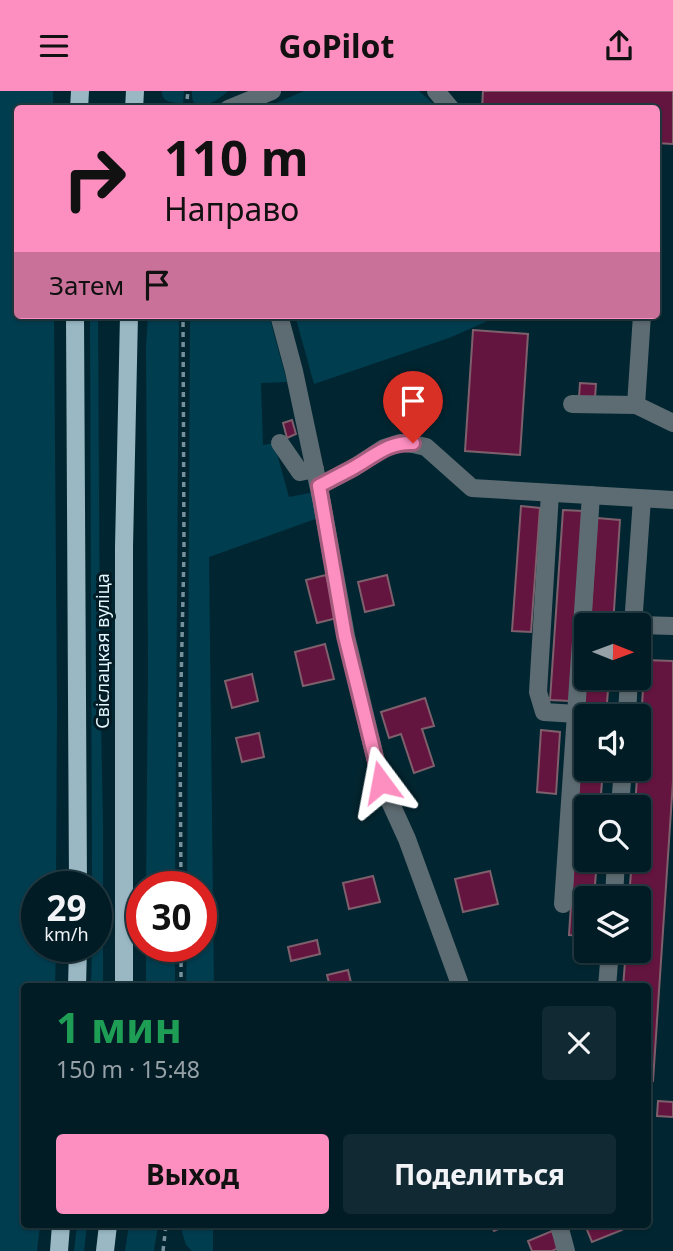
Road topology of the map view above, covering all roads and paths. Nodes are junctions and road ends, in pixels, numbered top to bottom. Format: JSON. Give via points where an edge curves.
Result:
{"nodes":[{"id":1,"x":272,"y":91,"type":"edge"},
{"id":2,"x":436,"y":91,"type":"edge"},
{"id":3,"x":235,"y":105,"type":"edge"},
{"id":4,"x":448,"y":105,"type":"edge"},
{"id":5,"x":75,"y":319,"type":"edge"},
{"id":6,"x":129,"y":319,"type":"edge"},
{"id":7,"x":183,"y":319,"type":"edge"},
{"id":8,"x":280,"y":319,"type":"edge"},
{"id":9,"x":642,"y":319,"type":"edge"},
{"id":10,"x":572,"y":404,"type":"dead end"},
{"id":11,"x":636,"y":405,"type":"junction"},
{"id":12,"x":673,"y":423,"type":"edge"},
{"id":13,"x":280,"y":443,"type":"dead end"},
{"id":14,"x":317,"y":478,"type":"junction"},
{"id":15,"x":550,"y":493,"type":"junction"},
{"id":16,"x":591,"y":495,"type":"junction"},
{"id":17,"x":642,"y":499,"type":"junction"},
{"id":18,"x":673,"y":501,"type":"edge"},
{"id":19,"x":634,"y":613,"type":"edge"},
{"id":20,"x":651,"y":625,"type":"edge"},
{"id":21,"x":673,"y":626,"type":"edge"},
{"id":22,"x":578,"y":704,"type":"edge"},
{"id":23,"x":574,"y":714,"type":"edge"},
{"id":24,"x":574,"y":755,"type":"edge"},
{"id":25,"x":78,"y":871,"type":"edge"},
{"id":26,"x":181,"y":871,"type":"edge"},
{"id":27,"x":563,"y":904,"type":"dead end"},
{"id":28,"x":78,"y":962,"type":"edge"},
{"id":29,"x":181,"y":962,"type":"edge"},
{"id":30,"x":609,"y":963,"type":"edge"},
{"id":31,"x":77,"y":983,"type":"edge"},
{"id":32,"x":124,"y":983,"type":"edge"},
{"id":33,"x":181,"y":983,"type":"edge"},
{"id":34,"x":460,"y":983,"type":"edge"},
{"id":35,"x":607,"y":983,"type":"edge"},
{"id":36,"x":61,"y":1228,"type":"edge"},
{"id":37,"x":108,"y":1228,"type":"edge"},
{"id":38,"x":166,"y":1228,"type":"edge"},
{"id":39,"x":559,"y":1228,"type":"edge"},
{"id":40,"x":59,"y":1251,"type":"edge"},
{"id":41,"x":105,"y":1251,"type":"edge"},
{"id":42,"x":163,"y":1251,"type":"edge"},
{"id":43,"x":566,"y":1251,"type":"edge"}],
"edges":[{"from":1,"to":3,"type":"street"},
{"from":2,"to":4,"type":"street"},
{"from":5,"to":25,"type":"main road","name":"Свіслацкая вуліца"},
{"from":6,"to":32,"type":"main road","name":"Свіслацкая вуліца"},
{"from":7,"to":26,"type":"path"},
{"from":8,"to":14,"type":"street"},
{"from":9,"to":11,"type":"street"},
{"from":10,"to":11,"type":"street"},
{"from":11,"to":12,"type":"street"},
{"from":13,"to":14,"type":"street","via":[[300,472]]},
{"from":14,"to":15,"type":"street","via":[[355,467],[400,443],[413,443],[426,447],[472,488]]},
{"from":14,"to":34,"type":"street","via":[[345,636],[381,782]]},
{"from":15,"to":16,"type":"street"},
{"from":15,"to":23,"type":"street","via":[[538,692],[544,712]]},
{"from":16,"to":17,"type":"street"},
{"from":16,"to":22,"type":"street"},
{"from":17,"to":18,"type":"street"},
{"from":17,"to":19,"type":"street"},
{"from":20,"to":21,"type":"street"},
{"from":24,"to":27,"type":"street"},
{"from":28,"to":31,"type":"main road"},
{"from":29,"to":33,"type":"path"},
{"from":30,"to":35,"type":"street"},
{"from":36,"to":40,"type":"main road"},
{"from":37,"to":41,"type":"main road"},
{"from":38,"to":42,"type":"path"},
{"from":39,"to":43,"type":"street"}]}
